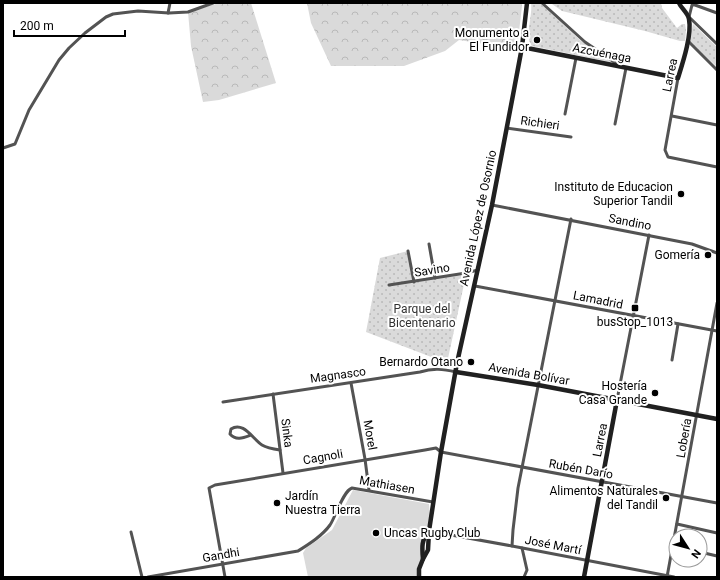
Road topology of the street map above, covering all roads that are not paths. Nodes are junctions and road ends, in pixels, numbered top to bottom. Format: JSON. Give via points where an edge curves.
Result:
{"nodes":[{"id":1,"x":170,"y":3,"type":"edge"},
{"id":2,"x":212,"y":3,"type":"edge"},
{"id":3,"x":527,"y":3,"type":"edge"},
{"id":4,"x":542,"y":3,"type":"edge"},
{"id":5,"x":679,"y":3,"type":"edge"},
{"id":6,"x":168,"y":13,"type":"junction"},
{"id":7,"x":717,"y":13,"type":"edge"},
{"id":8,"x":689,"y":17,"type":"junction"},
{"id":9,"x":688,"y":41,"type":"junction"},
{"id":10,"x":717,"y":44,"type":"edge"},
{"id":11,"x":522,"y":47,"type":"junction"},
{"id":12,"x":576,"y":58,"type":"junction"},
{"id":13,"x":623,"y":67,"type":"junction"},
{"id":14,"x":717,"y":70,"type":"edge"},
{"id":15,"x":678,"y":78,"type":"junction"},
{"id":16,"x":565,"y":114,"type":"dead end"},
{"id":17,"x":672,"y":116,"type":"junction"},
{"id":18,"x":615,"y":124,"type":"dead end"},
{"id":19,"x":717,"y":125,"type":"edge"},
{"id":20,"x":507,"y":128,"type":"junction"},
{"id":21,"x":571,"y":137,"type":"dead end"},
{"id":22,"x":3,"y":148,"type":"edge"},
{"id":23,"x":717,"y":167,"type":"edge"},
{"id":24,"x":492,"y":205,"type":"junction"},
{"id":25,"x":571,"y":220,"type":"junction"},
{"id":26,"x":649,"y":235,"type":"junction"},
{"id":27,"x":429,"y":244,"type":"dead end"},
{"id":28,"x":408,"y":251,"type":"dead end"},
{"id":29,"x":717,"y":253,"type":"edge"},
{"id":30,"x":478,"y":270,"type":"junction"},
{"id":31,"x":435,"y":278,"type":"junction"},
{"id":32,"x":414,"y":282,"type":"junction"},
{"id":33,"x":389,"y":285,"type":"dead end"},
{"id":34,"x":475,"y":286,"type":"junction"},
{"id":35,"x":554,"y":301,"type":"junction"},
{"id":36,"x":717,"y":303,"type":"edge"},
{"id":37,"x":633,"y":316,"type":"junction"},
{"id":38,"x":678,"y":324,"type":"junction"},
{"id":39,"x":712,"y":330,"type":"junction"},
{"id":40,"x":717,"y":332,"type":"edge"},
{"id":41,"x":672,"y":360,"type":"dead end"},
{"id":42,"x":456,"y":372,"type":"junction"},
{"id":43,"x":351,"y":383,"type":"junction"},
{"id":44,"x":538,"y":385,"type":"junction"},
{"id":45,"x":273,"y":394,"type":"junction"},
{"id":46,"x":618,"y":400,"type":"junction"},
{"id":47,"x":223,"y":402,"type":"dead end"},
{"id":48,"x":697,"y":415,"type":"junction"},
{"id":49,"x":717,"y":419,"type":"edge"},
{"id":50,"x":251,"y":435,"type":"junction"},
{"id":51,"x":280,"y":450,"type":"junction"},
{"id":52,"x":441,"y":452,"type":"junction"},
{"id":53,"x":365,"y":459,"type":"junction"},
{"id":54,"x":522,"y":467,"type":"junction"},
{"id":55,"x":283,"y":473,"type":"junction"},
{"id":56,"x":602,"y":482,"type":"junction"},
{"id":57,"x":369,"y":490,"type":"junction"},
{"id":58,"x":682,"y":496,"type":"junction"},
{"id":59,"x":433,"y":502,"type":"junction"},
{"id":60,"x":717,"y":503,"type":"edge"},
{"id":61,"x":677,"y":524,"type":"junction"},
{"id":62,"x":676,"y":528,"type":"edge"},
{"id":63,"x":429,"y":531,"type":"junction"},
{"id":64,"x":132,"y":532,"type":"dead end"},
{"id":65,"x":717,"y":533,"type":"edge"},
{"id":66,"x":512,"y":546,"type":"junction"},
{"id":67,"x":522,"y":548,"type":"junction"},
{"id":68,"x":298,"y":551,"type":"joint"},
{"id":69,"x":587,"y":560,"type":"junction"},
{"id":70,"x":223,"y":563,"type":"junction"},
{"id":71,"x":667,"y":576,"type":"edge"},
{"id":72,"x":142,"y":577,"type":"edge"},
{"id":73,"x":148,"y":577,"type":"edge"},
{"id":74,"x":225,"y":577,"type":"edge"},
{"id":75,"x":419,"y":577,"type":"edge"},
{"id":76,"x":524,"y":577,"type":"edge"},
{"id":77,"x":584,"y":577,"type":"edge"},
{"id":78,"x":674,"y":577,"type":"edge"}],
"edges":[{"from":1,"to":6,"type":"street"},
{"from":2,"to":6,"type":"street","via":[[188,12]]},
{"from":3,"to":11,"type":"main road","name":"Avenida López de Osornio"},
{"from":4,"to":13,"type":"street","via":[[585,42]]},
{"from":5,"to":8,"type":"main road"},
{"from":6,"to":22,"type":"street","via":[[138,11],[113,14],[85,32],[59,60],[29,110],[15,144]]},
{"from":7,"to":8,"type":"street","via":[[692,5]]},
{"from":8,"to":9,"type":"main road","name":"Larrea"},
{"from":8,"to":10,"type":"street"},
{"from":9,"to":14,"type":"street"},
{"from":9,"to":15,"type":"main road","name":"Larrea"},
{"from":11,"to":12,"type":"main road","name":"Azcuénaga"},
{"from":11,"to":20,"type":"main road","name":"Avenida López de Osornio"},
{"from":12,"to":13,"type":"main road","name":"Azcuénaga"},
{"from":12,"to":16,"type":"street"},
{"from":13,"to":15,"type":"main road","name":"Azcuénaga"},
{"from":13,"to":18,"type":"street"},
{"from":15,"to":17,"type":"street","name":"Larrea"},
{"from":17,"to":19,"type":"street"},
{"from":17,"to":23,"type":"street","name":"Larrea","via":[[666,155]]},
{"from":20,"to":21,"type":"street","name":"Richieri"},
{"from":20,"to":24,"type":"main road","name":"Avenida López de Osornio"},
{"from":24,"to":25,"type":"street","name":"Sandino"},
{"from":24,"to":30,"type":"main road","name":"Avenida López de Osornio"},
{"from":25,"to":26,"type":"street","name":"Sandino"},
{"from":25,"to":35,"type":"street"},
{"from":26,"to":29,"type":"street","name":"Sandino","via":[[692,244]]},
{"from":26,"to":37,"type":"street","name":"Larrea"},
{"from":27,"to":31,"type":"street"},
{"from":28,"to":32,"type":"street"},
{"from":30,"to":31,"type":"street","name":"Savino"},
{"from":30,"to":34,"type":"main road","name":"Avenida López de Osornio"},
{"from":31,"to":32,"type":"street","name":"Savino"},
{"from":32,"to":33,"type":"street","name":"Savino"},
{"from":34,"to":35,"type":"street","name":"Lamadrid"},
{"from":34,"to":42,"type":"main road","name":"Avenida López de Osornio"},
{"from":35,"to":37,"type":"street","name":"Lamadrid"},
{"from":35,"to":44,"type":"street"},
{"from":36,"to":39,"type":"street","name":"Lobería"},
{"from":37,"to":38,"type":"street","name":"Lamadrid"},
{"from":37,"to":46,"type":"street","name":"Larrea"},
{"from":38,"to":39,"type":"street","name":"Lamadrid"},
{"from":38,"to":41,"type":"street"},
{"from":39,"to":40,"type":"street","name":"Lamadrid"},
{"from":39,"to":48,"type":"street","name":"Lobería"},
{"from":42,"to":43,"type":"street","name":"Magnasco","via":[[435,369]]},
{"from":42,"to":44,"type":"main road","name":"Avenida Bolívar"},
{"from":42,"to":52,"type":"main road","name":"Avenida López de Osornio"},
{"from":43,"to":45,"type":"street","name":"Magnasco"},
{"from":43,"to":53,"type":"street","name":"Morel"},
{"from":44,"to":46,"type":"main road","name":"Avenida Bolívar"},
{"from":44,"to":54,"type":"street"},
{"from":45,"to":47,"type":"street","name":"Magnasco"},
{"from":45,"to":51,"type":"street","name":"Sinka"},
{"from":46,"to":48,"type":"main road","name":"Avenida Bolívar"},
{"from":46,"to":56,"type":"main road","name":"Larrea"},
{"from":48,"to":49,"type":"main road","name":"Avenida Bolívar"},
{"from":48,"to":58,"type":"street","name":"Lobería"},
{"from":50,"to":50,"type":"street","via":[[240,426],[234,426],[230,434],[237,439]]},
{"from":50,"to":51,"type":"street","via":[[266,447]]},
{"from":51,"to":55,"type":"street","name":"Sinka"},
{"from":52,"to":53,"type":"street","name":"Cagnoli","via":[[436,448]]},
{"from":52,"to":54,"type":"street","name":"Rubén Darío"},
{"from":52,"to":59,"type":"main road","name":"Avenida López de Osornio"},
{"from":53,"to":55,"type":"street","name":"Cagnoli"},
{"from":53,"to":57,"type":"street","name":"Morel"},
{"from":54,"to":56,"type":"street","name":"Rubén Darío"},
{"from":54,"to":66,"type":"street"},
{"from":55,"to":70,"type":"street","name":"Cagnoli","via":[[209,488]]},
{"from":56,"to":58,"type":"street","name":"Rubén Darío"},
{"from":56,"to":69,"type":"main road","name":"Larrea"},
{"from":57,"to":59,"type":"street","name":"Mathiasen"},
{"from":57,"to":68,"type":"street","name":"Mathiasen","via":[[349,489],[330,525]]},
{"from":58,"to":60,"type":"street","name":"Rubén Darío"},
{"from":58,"to":61,"type":"street","name":"Lobería"},
{"from":59,"to":63,"type":"main road","name":"Avenida López de Osornio"},
{"from":61,"to":62,"type":"street","name":"Lobería"},
{"from":61,"to":65,"type":"street"},
{"from":63,"to":66,"type":"street","name":"José Martí"},
{"from":63,"to":75,"type":"main road","name":"Avenida López de Osornio","via":[[422,544],[423,559]]},
{"from":64,"to":72,"type":"street"},
{"from":66,"to":67,"type":"street","name":"José Martí"},
{"from":67,"to":69,"type":"street","name":"José Martí"},
{"from":67,"to":76,"type":"street","via":[[527,570]]},
{"from":68,"to":70,"type":"street","name":"Gandhi"},
{"from":69,"to":71,"type":"street","name":"José Martí"},
{"from":69,"to":77,"type":"main road","name":"Larrea"},
{"from":70,"to":73,"type":"street","name":"Gandhi"},
{"from":70,"to":74,"type":"street"},
{"from":71,"to":78,"type":"street","name":"José Martí"}]}
